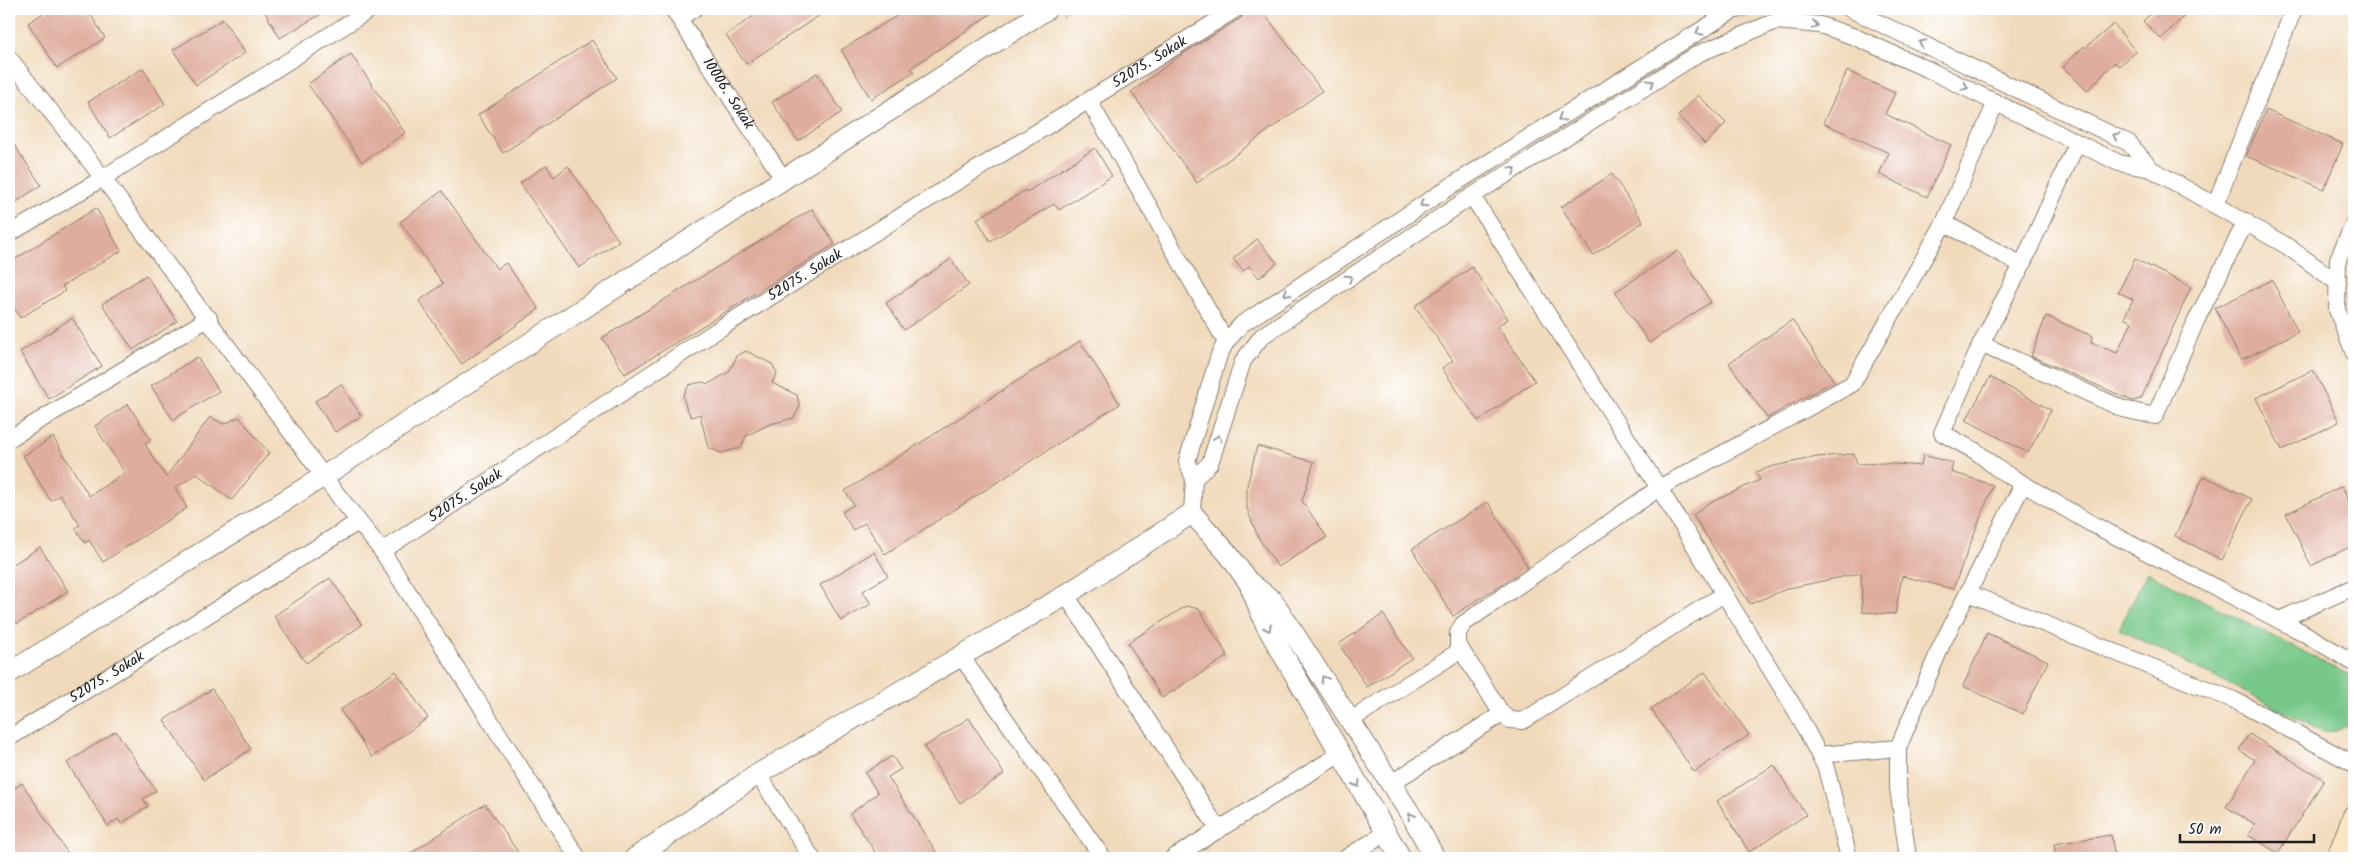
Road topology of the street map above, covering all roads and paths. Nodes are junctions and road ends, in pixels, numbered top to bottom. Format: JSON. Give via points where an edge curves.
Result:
{"nodes":[{"id":1,"x":371,"y":9,"type":"edge"},
{"id":2,"x":694,"y":9,"type":"edge"},
{"id":3,"x":1047,"y":9,"type":"edge"},
{"id":4,"x":1236,"y":9,"type":"edge"},
{"id":5,"x":1741,"y":9,"type":"edge"},
{"id":6,"x":1850,"y":9,"type":"edge"},
{"id":7,"x":2294,"y":9,"type":"edge"},
{"id":8,"x":676,"y":14,"type":"edge"},
{"id":9,"x":9,"y":58,"type":"edge"},
{"id":10,"x":1089,"y":101,"type":"junction"},
{"id":11,"x":1996,"y":102,"type":"junction"},
{"id":12,"x":2077,"y":144,"type":"junction"},
{"id":13,"x":2151,"y":169,"type":"junction"},
{"id":14,"x":103,"y":178,"type":"junction"},
{"id":15,"x":784,"y":180,"type":"junction"},
{"id":16,"x":1472,"y":196,"type":"junction"},
{"id":17,"x":2216,"y":205,"type":"junction"},
{"id":18,"x":2246,"y":221,"type":"junction"},
{"id":19,"x":1944,"y":223,"type":"junction"},
{"id":20,"x":2354,"y":223,"type":"edge"},
{"id":21,"x":9,"y":234,"type":"edge"},
{"id":22,"x":2022,"y":265,"type":"junction"},
{"id":23,"x":2338,"y":283,"type":"junction"},
{"id":24,"x":209,"y":318,"type":"junction"},
{"id":25,"x":1226,"y":342,"type":"junction"},
{"id":26,"x":1981,"y":344,"type":"junction"},
{"id":27,"x":2354,"y":353,"type":"edge"},
{"id":28,"x":9,"y":439,"type":"edge"},
{"id":29,"x":324,"y":476,"type":"junction"},
{"id":30,"x":1194,"y":479,"type":"junction"},
{"id":31,"x":2023,"y":484,"type":"junction"},
{"id":32,"x":1659,"y":488,"type":"junction"},
{"id":33,"x":1192,"y":513,"type":"junction"},
{"id":34,"x":358,"y":522,"type":"junction"},
{"id":35,"x":382,"y":551,"type":"junction"},
{"id":36,"x":1249,"y":583,"type":"junction"},
{"id":37,"x":2354,"y":588,"type":"edge"},
{"id":38,"x":1968,"y":593,"type":"junction"},
{"id":39,"x":1724,"y":594,"type":"junction"},
{"id":40,"x":1066,"y":595,"type":"junction"},
{"id":41,"x":2279,"y":620,"type":"junction"},
{"id":42,"x":1461,"y":650,"type":"junction"},
{"id":43,"x":961,"y":656,"type":"junction"},
{"id":44,"x":2354,"y":663,"type":"edge"},
{"id":45,"x":9,"y":671,"type":"edge"},
{"id":46,"x":1502,"y":714,"type":"junction"},
{"id":47,"x":1351,"y":720,"type":"junction"},
{"id":48,"x":9,"y":738,"type":"edge"},
{"id":49,"x":1898,"y":748,"type":"junction"},
{"id":50,"x":1340,"y":754,"type":"junction"},
{"id":51,"x":1819,"y":755,"type":"junction"},
{"id":52,"x":2354,"y":764,"type":"edge"},
{"id":53,"x":758,"y":774,"type":"junction"},
{"id":54,"x":1391,"y":783,"type":"junction"},
{"id":55,"x":2354,"y":816,"type":"edge"},
{"id":56,"x":1219,"y":830,"type":"junction"},
{"id":57,"x":1386,"y":833,"type":"junction"},
{"id":58,"x":578,"y":858,"type":"edge"},
{"id":59,"x":635,"y":858,"type":"edge"},
{"id":60,"x":812,"y":858,"type":"edge"},
{"id":61,"x":1103,"y":858,"type":"edge"},
{"id":62,"x":1173,"y":858,"type":"edge"},
{"id":63,"x":1346,"y":858,"type":"edge"},
{"id":64,"x":1401,"y":858,"type":"edge"},
{"id":65,"x":1435,"y":858,"type":"edge"},
{"id":66,"x":1849,"y":858,"type":"edge"},
{"id":67,"x":1908,"y":858,"type":"edge"},
{"id":68,"x":2338,"y":858,"type":"edge"}],
"edges":[{"from":1,"to":14,"type":"street"},
{"from":2,"to":8,"type":"street"},
{"from":3,"to":15,"type":"street"},
{"from":4,"to":10,"type":"street","name":"52075. Sokak"},
{"from":5,"to":25,"type":"street","one_way":true,"via":[[1732,11],[1454,184],[1252,316]]},
{"from":13,"to":6,"type":"street","one_way":true,"via":[[2130,143]]},
{"from":7,"to":17,"type":"street"},
{"from":8,"to":15,"type":"street","name":"10006. Sokak"},
{"from":9,"to":14,"type":"street"},
{"from":10,"to":25,"type":"street"},
{"from":10,"to":35,"type":"street","name":"52075. Sokak","via":[[722,327]]},
{"from":11,"to":12,"type":"street"},
{"from":16,"to":11,"type":"street","one_way":true,"via":[[1698,54],[1776,21],[1820,25],[1855,37]]},
{"from":11,"to":19,"type":"street"},
{"from":12,"to":13,"type":"street","via":[[2119,163]]},
{"from":12,"to":22,"type":"street"},
{"from":13,"to":17,"type":"street"},
{"from":14,"to":21,"type":"street"},
{"from":14,"to":24,"type":"street"},
{"from":15,"to":29,"type":"street"},
{"from":30,"to":16,"type":"street","one_way":true,"via":[[1210,463],[1243,361],[1262,336]]},
{"from":16,"to":32,"type":"street"},
{"from":17,"to":18,"type":"street"},
{"from":18,"to":23,"type":"street"},
{"from":18,"to":26,"type":"street","via":[[2196,321],[2155,416],[2123,408]]},
{"from":19,"to":22,"type":"street"},
{"from":19,"to":32,"type":"street","via":[[1852,384]]},
{"from":20,"to":23,"type":"street","via":[[2338,259]]},
{"from":22,"to":26,"type":"street"},
{"from":23,"to":27,"type":"street","via":[[2337,310]]},
{"from":24,"to":28,"type":"street"},
{"from":24,"to":29,"type":"street"},
{"from":25,"to":30,"type":"street","via":[[1213,368],[1187,461]]},
{"from":26,"to":31,"type":"street","via":[[1942,433],[1977,452],[1998,470]]},
{"from":29,"to":34,"type":"street"},
{"from":29,"to":45,"type":"street"},
{"from":30,"to":33,"type":"street"},
{"from":31,"to":38,"type":"street"},
{"from":31,"to":41,"type":"street","via":[[2090,523]]},
{"from":32,"to":39,"type":"street"},
{"from":32,"to":42,"type":"street","via":[[1463,624],[1458,639]]},
{"from":33,"to":36,"type":"street"},
{"from":33,"to":40,"type":"street"},
{"from":34,"to":35,"type":"street"},
{"from":34,"to":48,"type":"street","name":"52075. Sokak"},
{"from":35,"to":58,"type":"street"},
{"from":47,"to":36,"type":"street","one_way":true,"via":[[1273,601]]},
{"from":36,"to":50,"type":"street","one_way":true,"via":[[1266,625]]},
{"from":37,"to":41,"type":"street"},
{"from":38,"to":49,"type":"street","via":[[1942,644]]},
{"from":38,"to":52,"type":"street","via":[[2234,700]]},
{"from":39,"to":46,"type":"street","via":[[1528,719],[1516,721]]},
{"from":39,"to":51,"type":"street"},
{"from":40,"to":43,"type":"street"},
{"from":40,"to":56,"type":"street"},
{"from":41,"to":44,"type":"street"},
{"from":42,"to":46,"type":"street"},
{"from":42,"to":47,"type":"street"},
{"from":43,"to":53,"type":"street"},
{"from":43,"to":61,"type":"street"},
{"from":46,"to":54,"type":"street"},
{"from":47,"to":54,"type":"street"},
{"from":49,"to":51,"type":"street"},
{"from":49,"to":67,"type":"street","via":[[1898,788]]},
{"from":50,"to":56,"type":"street"},
{"from":50,"to":57,"type":"street","one_way":true},
{"from":51,"to":66,"type":"street","via":[[1826,768]]},
{"from":53,"to":59,"type":"street"},
{"from":53,"to":60,"type":"street"},
{"from":65,"to":54,"type":"street","one_way":true},
{"from":55,"to":68,"type":"main road"},
{"from":56,"to":62,"type":"street"},
{"from":57,"to":63,"type":"street"},
{"from":57,"to":64,"type":"street"}]}
